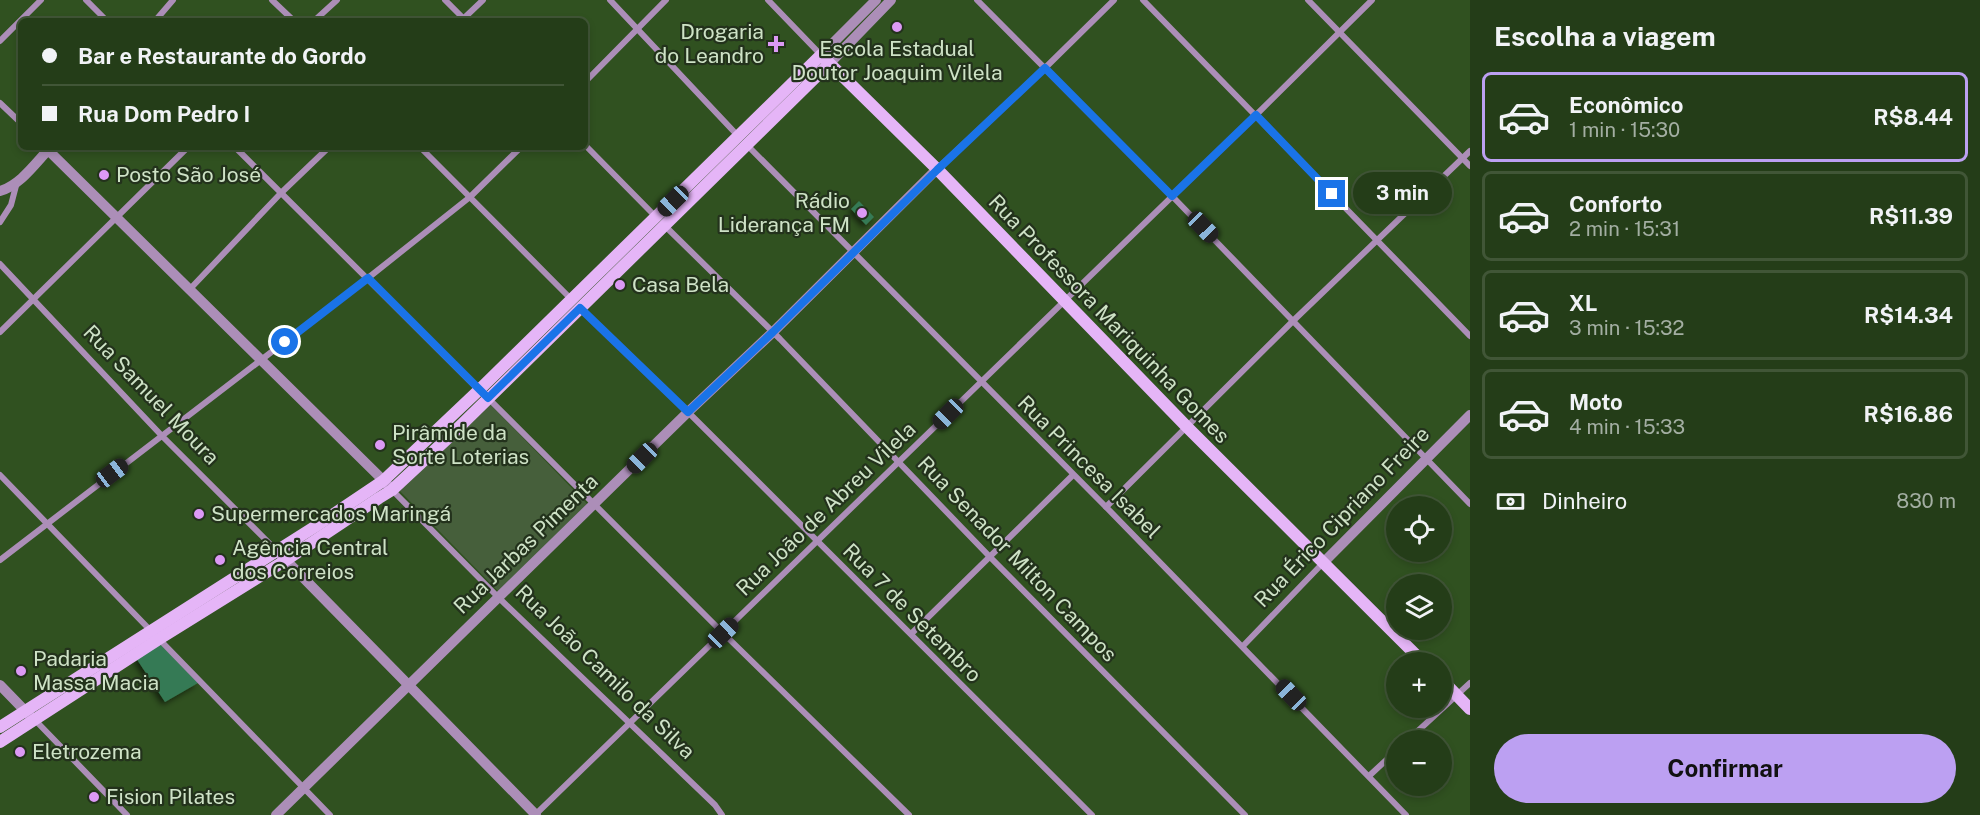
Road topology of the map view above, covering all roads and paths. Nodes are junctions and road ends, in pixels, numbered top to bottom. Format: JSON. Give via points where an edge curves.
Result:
{"nodes":[{"id":1,"x":41,"y":0,"type":"edge"},
{"id":2,"x":86,"y":0,"type":"edge"},
{"id":3,"x":173,"y":0,"type":"edge"},
{"id":4,"x":272,"y":0,"type":"edge"},
{"id":5,"x":337,"y":0,"type":"edge"},
{"id":6,"x":445,"y":0,"type":"edge"},
{"id":7,"x":483,"y":0,"type":"edge"},
{"id":8,"x":609,"y":0,"type":"edge"},
{"id":9,"x":666,"y":0,"type":"edge"},
{"id":10,"x":768,"y":0,"type":"edge"},
{"id":11,"x":876,"y":0,"type":"edge"},
{"id":12,"x":891,"y":0,"type":"edge"},
{"id":13,"x":976,"y":0,"type":"edge"},
{"id":14,"x":1114,"y":0,"type":"edge"},
{"id":15,"x":1143,"y":0,"type":"edge"},
{"id":16,"x":1308,"y":0,"type":"edge"},
{"id":17,"x":1372,"y":0,"type":"edge"},
{"id":18,"x":23,"y":18,"type":"edge"},
{"id":19,"x":104,"y":18,"type":"edge"},
{"id":20,"x":158,"y":18,"type":"edge"},
{"id":21,"x":291,"y":18,"type":"edge"},
{"id":22,"x":317,"y":18,"type":"edge"},
{"id":23,"x":461,"y":18,"type":"edge"},
{"id":24,"x":465,"y":18,"type":"edge"},
{"id":25,"x":18,"y":23,"type":"edge"},
{"id":26,"x":638,"y":29,"type":"junction"},
{"id":27,"x":1340,"y":32,"type":"junction"},
{"id":28,"x":0,"y":41,"type":"edge"},
{"id":29,"x":825,"y":59,"type":"junction"},
{"id":30,"x":1045,"y":68,"type":"junction"},
{"id":31,"x":588,"y":79,"type":"edge"},
{"id":32,"x":0,"y":103,"type":"edge"},
{"id":33,"x":1256,"y":115,"type":"junction"},
{"id":34,"x":18,"y":120,"type":"edge"},
{"id":35,"x":742,"y":141,"type":"junction"},
{"id":36,"x":588,"y":148,"type":"edge"},
{"id":37,"x":46,"y":150,"type":"edge"},
{"id":38,"x":50,"y":150,"type":"edge"},
{"id":39,"x":185,"y":150,"type":"edge"},
{"id":40,"x":238,"y":150,"type":"edge"},
{"id":41,"x":326,"y":150,"type":"edge"},
{"id":42,"x":423,"y":150,"type":"edge"},
{"id":43,"x":518,"y":150,"type":"edge"},
{"id":44,"x":1470,"y":151,"type":"edge"},
{"id":45,"x":1463,"y":158,"type":"junction"},
{"id":46,"x":1470,"y":166,"type":"edge"},
{"id":47,"x":937,"y":170,"type":"junction"},
{"id":48,"x":8,"y":187,"type":"edge"},
{"id":49,"x":281,"y":193,"type":"junction"},
{"id":50,"x":1172,"y":196,"type":"junction"},
{"id":51,"x":470,"y":197,"type":"junction"},
{"id":52,"x":117,"y":217,"type":"junction"},
{"id":53,"x":660,"y":221,"type":"junction"},
{"id":54,"x":0,"y":222,"type":"edge"},
{"id":55,"x":1378,"y":241,"type":"junction"},
{"id":56,"x":854,"y":253,"type":"junction"},
{"id":57,"x":0,"y":264,"type":"edge"},
{"id":58,"x":368,"y":278,"type":"junction"},
{"id":59,"x":190,"y":289,"type":"junction"},
{"id":60,"x":33,"y":300,"type":"junction"},
{"id":61,"x":1064,"y":301,"type":"junction"},
{"id":62,"x":576,"y":304,"type":"junction"},
{"id":63,"x":1294,"y":320,"type":"junction"},
{"id":64,"x":0,"y":332,"type":"edge"},
{"id":65,"x":773,"y":332,"type":"junction"},
{"id":66,"x":1470,"y":336,"type":"edge"},
{"id":67,"x":261,"y":360,"type":"junction"},
{"id":68,"x":980,"y":381,"type":"junction"},
{"id":69,"x":484,"y":394,"type":"junction"},
{"id":70,"x":688,"y":412,"type":"junction"},
{"id":71,"x":1470,"y":415,"type":"edge"},
{"id":72,"x":1187,"y":427,"type":"junction"},
{"id":73,"x":162,"y":436,"type":"junction"},
{"id":74,"x":1426,"y":458,"type":"junction"},
{"id":75,"x":899,"y":462,"type":"junction"},
{"id":76,"x":0,"y":475,"type":"edge"},
{"id":77,"x":1074,"y":475,"type":"junction"},
{"id":78,"x":388,"y":485,"type":"junction"},
{"id":79,"x":596,"y":504,"type":"junction"},
{"id":80,"x":1470,"y":504,"type":"edge"},
{"id":81,"x":1106,"y":507,"type":"junction"},
{"id":82,"x":349,"y":512,"type":"junction"},
{"id":83,"x":46,"y":523,"type":"junction"},
{"id":84,"x":816,"y":541,"type":"junction"},
{"id":85,"x":277,"y":551,"type":"junction"},
{"id":86,"x":990,"y":557,"type":"junction"},
{"id":87,"x":0,"y":560,"type":"edge"},
{"id":88,"x":286,"y":561,"type":"junction"},
{"id":89,"x":1323,"y":563,"type":"junction"},
{"id":90,"x":499,"y":598,"type":"junction"},
{"id":91,"x":723,"y":633,"type":"junction"},
{"id":92,"x":911,"y":634,"type":"junction"},
{"id":93,"x":155,"y":635,"type":"junction"},
{"id":94,"x":1244,"y":646,"type":"junction"},
{"id":95,"x":1413,"y":652,"type":"edge"},
{"id":96,"x":1470,"y":683,"type":"edge"},
{"id":97,"x":409,"y":684,"type":"junction"},
{"id":98,"x":0,"y":685,"type":"edge"},
{"id":99,"x":1452,"y":691,"type":"edge"},
{"id":100,"x":1456,"y":695,"type":"junction"},
{"id":101,"x":1470,"y":709,"type":"edge"},
{"id":102,"x":30,"y":716,"type":"junction"},
{"id":103,"x":629,"y":722,"type":"junction"},
{"id":104,"x":0,"y":727,"type":"edge"},
{"id":105,"x":1419,"y":730,"type":"edge"},
{"id":106,"x":0,"y":741,"type":"edge"},
{"id":107,"x":1386,"y":760,"type":"edge"},
{"id":108,"x":1369,"y":776,"type":"junction"},
{"id":109,"x":303,"y":789,"type":"junction"},
{"id":110,"x":127,"y":815,"type":"edge"},
{"id":111,"x":276,"y":815,"type":"edge"},
{"id":112,"x":330,"y":815,"type":"edge"},
{"id":113,"x":536,"y":815,"type":"edge"},
{"id":114,"x":722,"y":815,"type":"edge"},
{"id":115,"x":909,"y":815,"type":"edge"},
{"id":116,"x":1092,"y":815,"type":"edge"},
{"id":117,"x":1245,"y":815,"type":"edge"},
{"id":118,"x":1406,"y":815,"type":"edge"}],
"edges":[{"from":1,"to":18,"type":"street"},
{"from":2,"to":19,"type":"street"},
{"from":3,"to":20,"type":"street"},
{"from":4,"to":21,"type":"street"},
{"from":5,"to":22,"type":"street"},
{"from":6,"to":23,"type":"street"},
{"from":7,"to":24,"type":"street"},
{"from":8,"to":26,"type":"street","name":"Rua Princesa Isabel"},
{"from":9,"to":26,"type":"street"},
{"from":10,"to":29,"type":"street","name":"Rua Professora Mariquinha Gomes"},
{"from":11,"to":29,"type":"street"},
{"from":12,"to":29,"type":"street"},
{"from":13,"to":30,"type":"street"},
{"from":14,"to":30,"type":"street","name":"Rua Jarbas Pimenta"},
{"from":15,"to":33,"type":"street"},
{"from":16,"to":27,"type":"street"},
{"from":17,"to":27,"type":"street","name":"Rua João de Abreu Vilela"},
{"from":25,"to":28,"type":"street"},
{"from":26,"to":31,"type":"street"},
{"from":26,"to":35,"type":"street","name":"Rua Princesa Isabel"},
{"from":27,"to":33,"type":"street","name":"Rua João de Abreu Vilela"},
{"from":27,"to":45,"type":"street"},
{"from":29,"to":35,"type":"main road"},
{"from":29,"to":47,"type":"main road","name":"Rua Professora Mariquinha Gomes"},
{"from":30,"to":47,"type":"street","name":"Rua Jarbas Pimenta"},
{"from":30,"to":50,"type":"street"},
{"from":32,"to":34,"type":"street"},
{"from":33,"to":50,"type":"street","name":"Rua João de Abreu Vilela"},
{"from":33,"to":55,"type":"street"},
{"from":35,"to":53,"type":"main road"},
{"from":35,"to":56,"type":"street","name":"Rua Princesa Isabel"},
{"from":36,"to":53,"type":"street","name":"Rua Senador Milton Campos"},
{"from":37,"to":48,"type":"street"},
{"from":38,"to":52,"type":"street","name":"Rua João Camilo da Silva"},
{"from":39,"to":52,"type":"street"},
{"from":40,"to":49,"type":"street"},
{"from":41,"to":49,"type":"street"},
{"from":42,"to":51,"type":"street","name":"Rua 7 de Setembro"},
{"from":43,"to":51,"type":"street"},
{"from":44,"to":45,"type":"street"},
{"from":45,"to":46,"type":"street"},
{"from":45,"to":55,"type":"street"},
{"from":47,"to":56,"type":"street","name":"Rua Jarbas Pimenta"},
{"from":47,"to":61,"type":"main road","name":"Rua Professora Mariquinha Gomes"},
{"from":48,"to":54,"type":"street","via":[[11,206]]},
{"from":49,"to":58,"type":"street"},
{"from":49,"to":59,"type":"street"},
{"from":50,"to":61,"type":"street","name":"Rua João de Abreu Vilela"},
{"from":50,"to":63,"type":"street"},
{"from":51,"to":58,"type":"street"},
{"from":51,"to":62,"type":"street","name":"Rua 7 de Setembro"},
{"from":52,"to":59,"type":"street","name":"Rua João Camilo da Silva"},
{"from":52,"to":60,"type":"street"},
{"from":53,"to":62,"type":"main road"},
{"from":53,"to":65,"type":"street","name":"Rua Senador Milton Campos"},
{"from":55,"to":63,"type":"street"},
{"from":55,"to":66,"type":"street"},
{"from":56,"to":65,"type":"street","name":"Rua Jarbas Pimenta"},
{"from":56,"to":68,"type":"street","name":"Rua Princesa Isabel"},
{"from":57,"to":60,"type":"street","name":"Rua Samuel Moura"},
{"from":58,"to":67,"type":"street"},
{"from":58,"to":69,"type":"street"},
{"from":59,"to":67,"type":"street","name":"Rua João Camilo da Silva"},
{"from":60,"to":64,"type":"street"},
{"from":60,"to":73,"type":"street","name":"Rua Samuel Moura"},
{"from":61,"to":68,"type":"street","name":"Rua João de Abreu Vilela"},
{"from":61,"to":72,"type":"main road","name":"Rua Professora Mariquinha Gomes"},
{"from":62,"to":69,"type":"main road"},
{"from":62,"to":70,"type":"street","name":"Rua 7 de Setembro"},
{"from":63,"to":72,"type":"street"},
{"from":63,"to":74,"type":"street"},
{"from":65,"to":70,"type":"street","name":"Rua Jarbas Pimenta"},
{"from":65,"to":75,"type":"street","name":"Rua Senador Milton Campos"},
{"from":67,"to":73,"type":"street"},
{"from":67,"to":78,"type":"street","name":"Rua João Camilo da Silva"},
{"from":68,"to":75,"type":"street","name":"Rua João de Abreu Vilela"},
{"from":68,"to":77,"type":"street","name":"Rua Princesa Isabel"},
{"from":69,"to":78,"type":"main road"},
{"from":69,"to":79,"type":"street"},
{"from":70,"to":79,"type":"street","name":"Rua Jarbas Pimenta"},
{"from":70,"to":84,"type":"street","name":"Rua 7 de Setembro"},
{"from":71,"to":74,"type":"street","name":"Rua Érico Cipriano Freire"},
{"from":72,"to":81,"type":"street"},
{"from":72,"to":89,"type":"main road","name":"Rua Professora Mariquinha Gomes"},
{"from":73,"to":83,"type":"street"},
{"from":73,"to":85,"type":"street","name":"Rua Samuel Moura"},
{"from":74,"to":80,"type":"street"},
{"from":74,"to":89,"type":"street","name":"Rua Érico Cipriano Freire"},
{"from":75,"to":84,"type":"street","name":"Rua João de Abreu Vilela"},
{"from":75,"to":86,"type":"street","name":"Rua Senador Milton Campos"},
{"from":76,"to":83,"type":"street"},
{"from":77,"to":81,"type":"street","name":"Rua Princesa Isabel"},
{"from":77,"to":86,"type":"street"},
{"from":78,"to":82,"type":"main road"},
{"from":78,"to":90,"type":"street","name":"Rua João Camilo da Silva"},
{"from":79,"to":90,"type":"street","name":"Rua Jarbas Pimenta"},
{"from":79,"to":91,"type":"street"},
{"from":81,"to":94,"type":"street","name":"Rua Princesa Isabel"},
{"from":82,"to":85,"type":"main road"},
{"from":82,"to":88,"type":"main road"},
{"from":83,"to":87,"type":"street"},
{"from":83,"to":93,"type":"street"},
{"from":84,"to":91,"type":"street","name":"Rua João de Abreu Vilela"},
{"from":84,"to":92,"type":"street","name":"Rua 7 de Setembro"},
{"from":85,"to":88,"type":"street"},
{"from":85,"to":93,"type":"main road"},
{"from":86,"to":92,"type":"street"},
{"from":86,"to":117,"type":"street","name":"Rua Senador Milton Campos"},
{"from":88,"to":93,"type":"main road"},
{"from":88,"to":97,"type":"street"},
{"from":89,"to":94,"type":"street","name":"Rua Érico Cipriano Freire"},
{"from":89,"to":95,"type":"main road","name":"Rua Professora Mariquinha Gomes"},
{"from":90,"to":97,"type":"street","name":"Rua Jarbas Pimenta"},
{"from":90,"to":103,"type":"street","name":"Rua João Camilo da Silva"},
{"from":91,"to":103,"type":"street","name":"Rua João de Abreu Vilela"},
{"from":91,"to":115,"type":"street"},
{"from":92,"to":116,"type":"street","name":"Rua 7 de Setembro"},
{"from":93,"to":102,"type":"main road"},
{"from":93,"to":109,"type":"street"},
{"from":94,"to":108,"type":"street","name":"Rua Princesa Isabel"},
{"from":96,"to":100,"type":"street"},
{"from":97,"to":109,"type":"street","name":"Rua Jarbas Pimenta"},
{"from":97,"to":113,"type":"street"},
{"from":98,"to":102,"type":"street"},
{"from":99,"to":100,"type":"main road"},
{"from":100,"to":101,"type":"main road"},
{"from":100,"to":105,"type":"street"},
{"from":102,"to":104,"type":"main road"},
{"from":102,"to":106,"type":"main road"},
{"from":102,"to":110,"type":"street"},
{"from":103,"to":113,"type":"street","name":"Rua João de Abreu Vilela"},
{"from":103,"to":114,"type":"street","name":"Rua João Camilo da Silva"},
{"from":107,"to":108,"type":"street"},
{"from":108,"to":118,"type":"street","name":"Rua Princesa Isabel"},
{"from":109,"to":111,"type":"street","name":"Rua Jarbas Pimenta"},
{"from":109,"to":112,"type":"street"}]}
